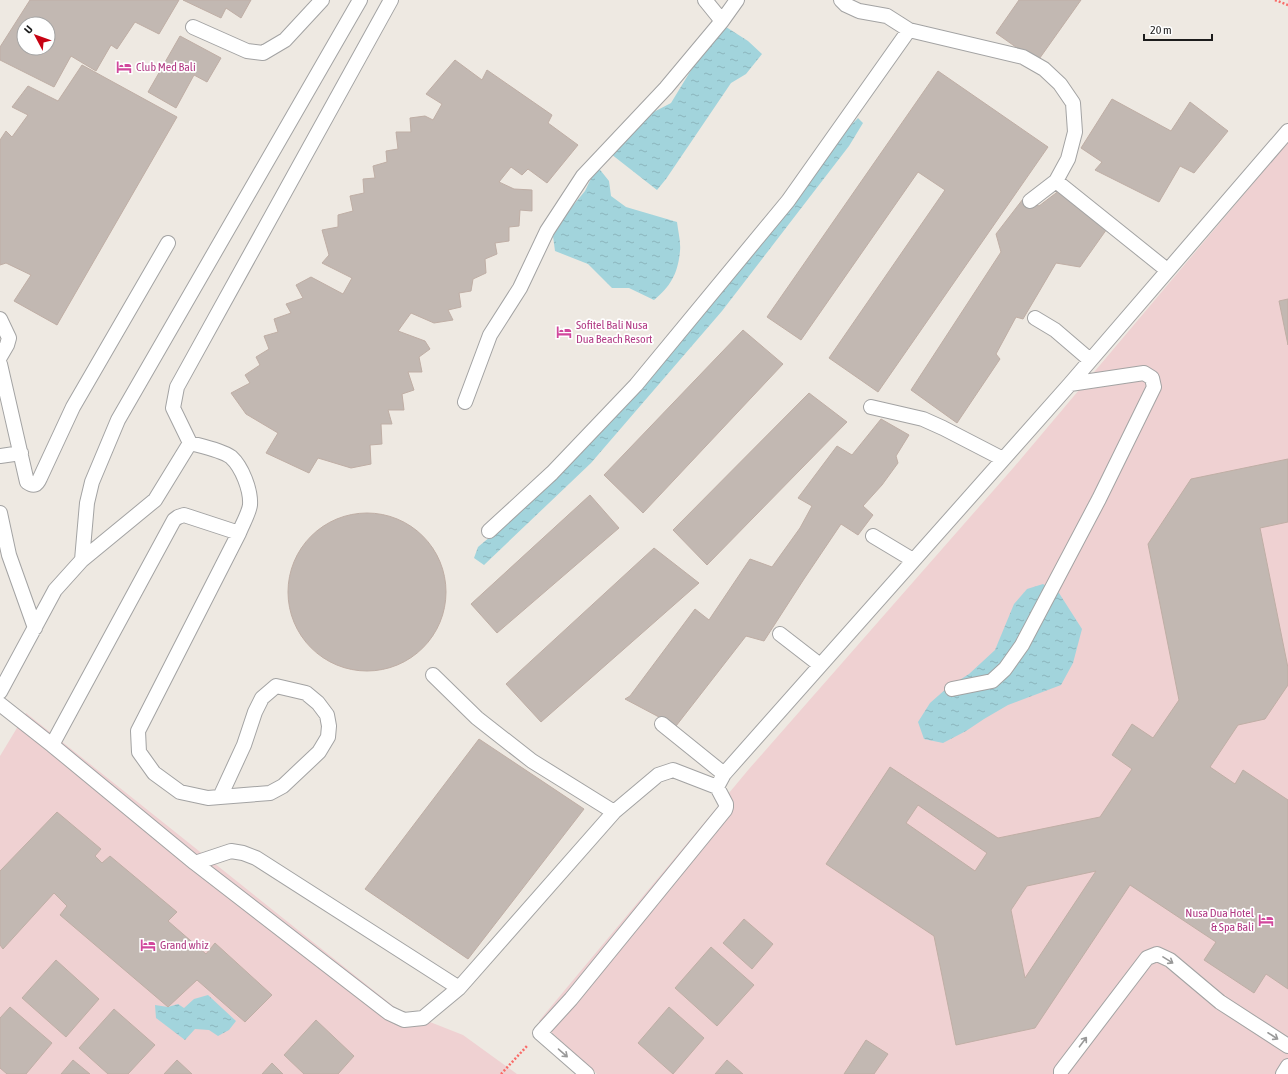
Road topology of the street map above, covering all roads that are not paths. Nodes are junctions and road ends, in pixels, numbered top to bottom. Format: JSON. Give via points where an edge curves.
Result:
{"nodes":[{"id":1,"x":322,"y":0,"type":"edge"},
{"id":2,"x":360,"y":0,"type":"edge"},
{"id":3,"x":391,"y":0,"type":"edge"},
{"id":4,"x":705,"y":0,"type":"edge"},
{"id":5,"x":737,"y":0,"type":"edge"},
{"id":6,"x":841,"y":0,"type":"edge"},
{"id":7,"x":722,"y":22,"type":"junction"},
{"id":8,"x":193,"y":27,"type":"dead end"},
{"id":9,"x":909,"y":30,"type":"junction"},
{"id":10,"x":1288,"y":131,"type":"edge"},
{"id":11,"x":1056,"y":181,"type":"junction"},
{"id":12,"x":1030,"y":201,"type":"dead end"},
{"id":13,"x":168,"y":243,"type":"dead end"},
{"id":14,"x":1167,"y":270,"type":"junction"},
{"id":15,"x":1035,"y":318,"type":"dead end"},
{"id":16,"x":0,"y":319,"type":"edge"},
{"id":17,"x":0,"y":357,"type":"edge"},
{"id":18,"x":1090,"y":360,"type":"junction"},
{"id":19,"x":0,"y":364,"type":"edge"},
{"id":20,"x":1070,"y":384,"type":"junction"},
{"id":21,"x":465,"y":402,"type":"dead end"},
{"id":22,"x":871,"y":407,"type":"dead end"},
{"id":23,"x":190,"y":443,"type":"junction"},
{"id":24,"x":21,"y":453,"type":"junction"},
{"id":25,"x":0,"y":456,"type":"edge"},
{"id":26,"x":1003,"y":458,"type":"junction"},
{"id":27,"x":0,"y":513,"type":"edge"},
{"id":28,"x":489,"y":531,"type":"dead end"},
{"id":29,"x":239,"y":534,"type":"junction"},
{"id":30,"x":873,"y":536,"type":"dead end"},
{"id":31,"x":82,"y":560,"type":"junction"},
{"id":32,"x":913,"y":560,"type":"junction"},
{"id":33,"x":35,"y":628,"type":"junction"},
{"id":34,"x":780,"y":634,"type":"dead end"},
{"id":35,"x":820,"y":665,"type":"junction"},
{"id":36,"x":433,"y":674,"type":"dead end"},
{"id":37,"x":952,"y":689,"type":"dead end"},
{"id":38,"x":0,"y":692,"type":"edge"},
{"id":39,"x":0,"y":704,"type":"edge"},
{"id":40,"x":662,"y":724,"type":"dead end"},
{"id":41,"x":52,"y":745,"type":"junction"},
{"id":42,"x":724,"y":774,"type":"junction"},
{"id":43,"x":717,"y":787,"type":"junction"},
{"id":44,"x":220,"y":797,"type":"junction"},
{"id":45,"x":614,"y":812,"type":"junction"},
{"id":46,"x":195,"y":863,"type":"junction"},
{"id":47,"x":459,"y":988,"type":"junction"},
{"id":48,"x":1288,"y":1046,"type":"edge"},
{"id":49,"x":1288,"y":1066,"type":"edge"},
{"id":50,"x":587,"y":1074,"type":"edge"},
{"id":51,"x":1062,"y":1074,"type":"edge"},
{"id":52,"x":1283,"y":1074,"type":"edge"}],
"edges":[{"from":1,"to":8,"type":"lane","via":[[285,40],[262,54],[247,51]]},
{"from":2,"to":31,"type":"lane","via":[[118,420],[92,482],[87,503]]},
{"from":3,"to":23,"type":"lane","via":[[177,387],[173,408]]},
{"from":4,"to":7,"type":"lane"},
{"from":5,"to":7,"type":"lane"},
{"from":6,"to":9,"type":"lane","via":[[859,11],[887,16]]},
{"from":7,"to":21,"type":"lane","via":[[666,88],[583,176],[547,231],[520,288],[490,335]]},
{"from":9,"to":11,"type":"lane","via":[[1023,57],[1044,69],[1060,84],[1073,103],[1075,132],[1068,159]]},
{"from":9,"to":28,"type":"lane","via":[[788,201],[636,385],[552,473]]},
{"from":10,"to":14,"type":"lane"},
{"from":11,"to":12,"type":"lane"},
{"from":11,"to":14,"type":"lane"},
{"from":13,"to":24,"type":"lane","via":[[73,407],[38,484],[32,485],[27,482]]},
{"from":14,"to":18,"type":"lane"},
{"from":15,"to":18,"type":"lane","via":[[1055,330]]},
{"from":16,"to":17,"type":"lane","via":[[9,338]]},
{"from":18,"to":20,"type":"lane"},
{"from":19,"to":24,"type":"lane"},
{"from":20,"to":26,"type":"lane"},
{"from":20,"to":37,"type":"lane","via":[[1144,373],[1152,378],[1154,387],[1099,499],[1022,644],[1005,669],[992,681]]},
{"from":22,"to":26,"type":"lane","via":[[923,419]]},
{"from":23,"to":29,"type":"lane","via":[[230,457],[244,474],[250,506]]},
{"from":23,"to":31,"type":"lane","via":[[155,500]]},
{"from":24,"to":25,"type":"lane"},
{"from":26,"to":32,"type":"lane"},
{"from":27,"to":33,"type":"lane","via":[[9,555]]},
{"from":29,"to":41,"type":"lane","via":[[184,515],[174,520]]},
{"from":29,"to":44,"type":"lane","via":[[138,731],[139,752],[154,773],[180,792],[208,798]]},
{"from":30,"to":32,"type":"lane"},
{"from":31,"to":33,"type":"lane","via":[[55,590]]},
{"from":32,"to":35,"type":"lane"},
{"from":33,"to":38,"type":"lane"},
{"from":34,"to":35,"type":"lane"},
{"from":35,"to":42,"type":"lane"},
{"from":36,"to":45,"type":"lane","via":[[477,718],[532,761]]},
{"from":39,"to":41,"type":"lane"},
{"from":40,"to":42,"type":"lane"},
{"from":41,"to":46,"type":"lane"},
{"from":42,"to":43,"type":"lane"},
{"from":43,"to":45,"type":"lane","via":[[673,770],[658,775]]},
{"from":43,"to":50,"type":"lane","one_way":true,"via":[[726,804],[724,810],[571,999],[540,1033]]},
{"from":44,"to":44,"type":"lane","via":[[262,698],[276,686],[306,693],[318,703],[327,715],[329,726],[328,737],[319,752],[283,786],[270,793]]},
{"from":45,"to":47,"type":"lane"},
{"from":46,"to":47,"type":"lane","via":[[231,850],[256,858]]},
{"from":46,"to":47,"type":"lane","via":[[389,1013],[404,1020],[423,1018]]},
{"from":51,"to":48,"type":"lane","one_way":true,"via":[[1147,958],[1157,954],[1170,960],[1220,1002]]},
{"from":49,"to":52,"type":"lane"}]}
